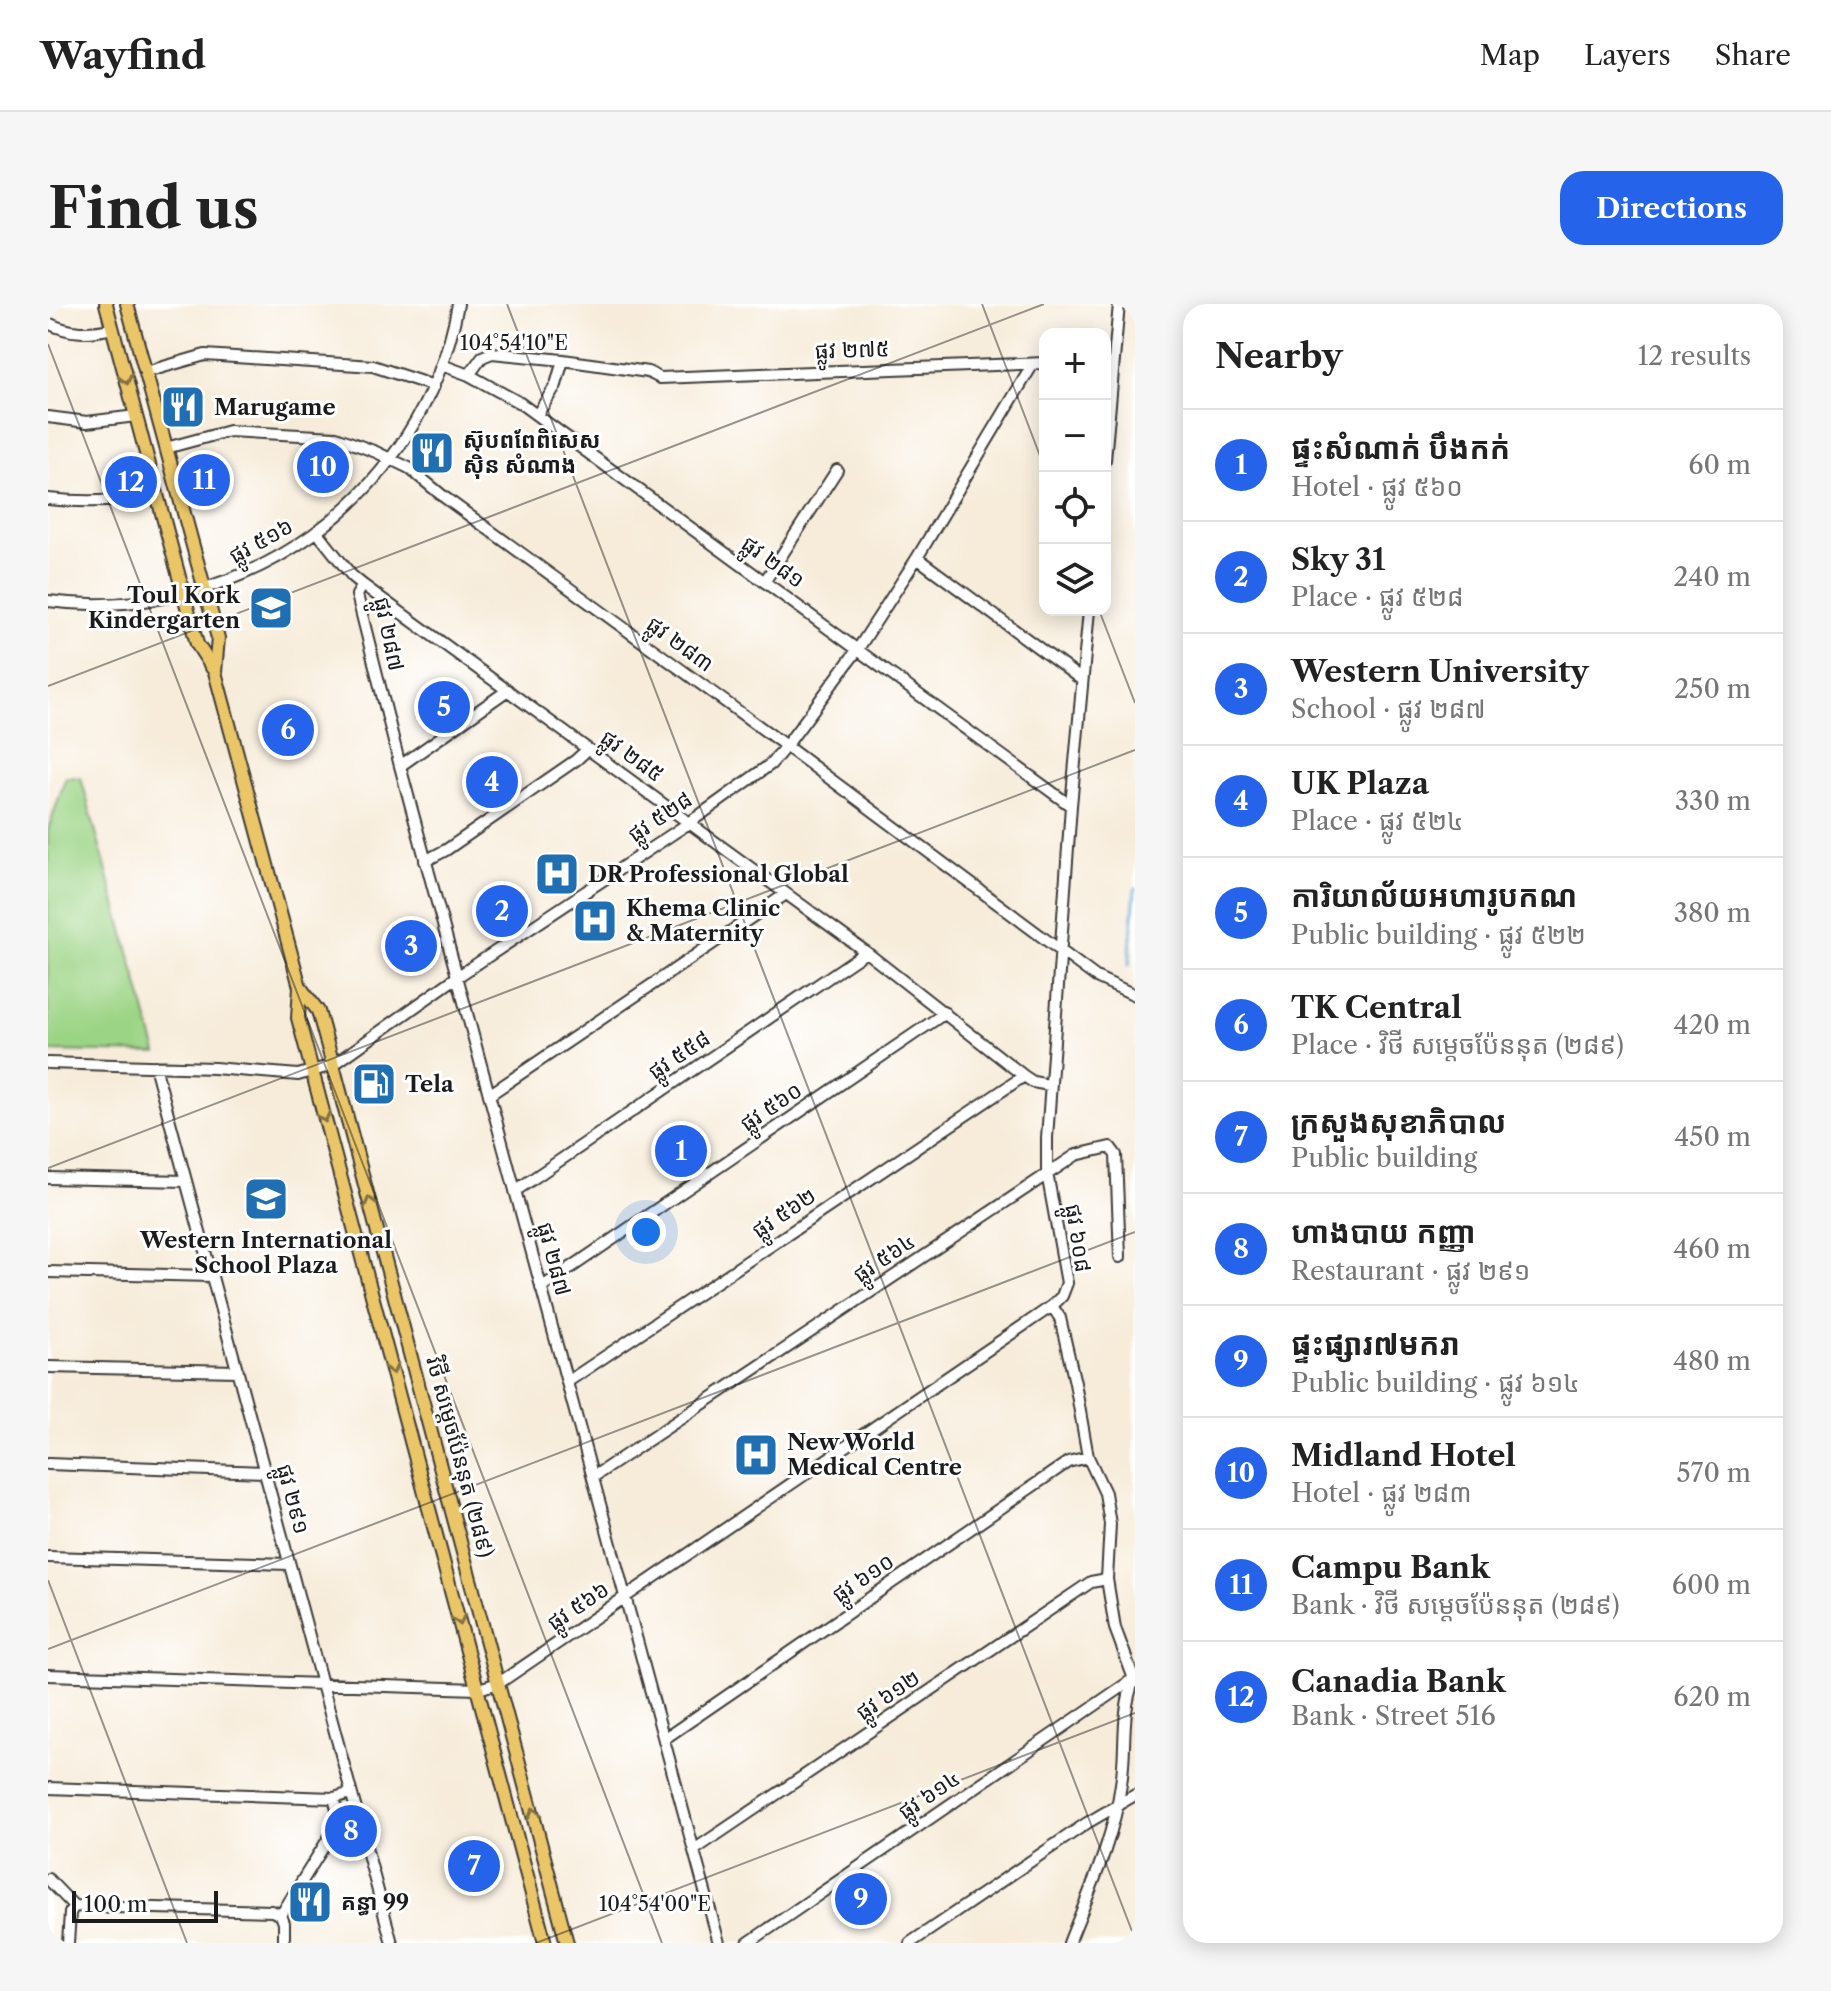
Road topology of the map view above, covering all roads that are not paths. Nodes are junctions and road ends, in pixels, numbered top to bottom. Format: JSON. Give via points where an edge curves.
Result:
{"nodes":[{"id":1,"x":106,"y":304,"type":"edge"},
{"id":2,"x":127,"y":304,"type":"edge"},
{"id":3,"x":458,"y":304,"type":"edge"},
{"id":4,"x":1119,"y":304,"type":"edge"},
{"id":5,"x":48,"y":323,"type":"edge"},
{"id":6,"x":113,"y":328,"type":"junction"},
{"id":7,"x":1111,"y":355,"type":"edge"},
{"id":8,"x":563,"y":360,"type":"junction"},
{"id":9,"x":1039,"y":363,"type":"edge"},
{"id":10,"x":442,"y":365,"type":"junction"},
{"id":11,"x":146,"y":372,"type":"junction"},
{"id":12,"x":469,"y":375,"type":"junction"},
{"id":13,"x":434,"y":386,"type":"junction"},
{"id":14,"x":537,"y":415,"type":"junction"},
{"id":15,"x":136,"y":416,"type":"junction"},
{"id":16,"x":48,"y":417,"type":"edge"},
{"id":17,"x":166,"y":448,"type":"junction"},
{"id":18,"x":391,"y":460,"type":"junction"},
{"id":19,"x":837,"y":470,"type":"dead end"},
{"id":20,"x":157,"y":495,"type":"junction"},
{"id":21,"x":48,"y":499,"type":"edge"},
{"id":22,"x":317,"y":532,"type":"junction"},
{"id":23,"x":917,"y":558,"type":"junction"},
{"id":24,"x":765,"y":581,"type":"junction"},
{"id":25,"x":363,"y":585,"type":"junction"},
{"id":26,"x":204,"y":589,"type":"junction"},
{"id":27,"x":184,"y":595,"type":"junction"},
{"id":28,"x":48,"y":601,"type":"edge"},
{"id":29,"x":1088,"y":616,"type":"edge"},
{"id":30,"x":858,"y":649,"type":"junction"},
{"id":31,"x":215,"y":672,"type":"junction"},
{"id":32,"x":1082,"y":680,"type":"junction"},
{"id":33,"x":508,"y":690,"type":"junction"},
{"id":34,"x":786,"y":746,"type":"junction"},
{"id":35,"x":588,"y":749,"type":"junction"},
{"id":36,"x":400,"y":766,"type":"junction"},
{"id":37,"x":1071,"y":806,"type":"junction"},
{"id":38,"x":689,"y":823,"type":"junction"},
{"id":39,"x":425,"y":861,"type":"junction"},
{"id":40,"x":786,"y":894,"type":"junction"},
{"id":41,"x":1061,"y":951,"type":"junction"},
{"id":42,"x":866,"y":952,"type":"junction"},
{"id":43,"x":457,"y":977,"type":"junction"},
{"id":44,"x":300,"y":987,"type":"junction"},
{"id":45,"x":1135,"y":995,"type":"edge"},
{"id":46,"x":945,"y":1013,"type":"junction"},
{"id":47,"x":48,"y":1063,"type":"edge"},
{"id":48,"x":333,"y":1065,"type":"junction"},
{"id":49,"x":155,"y":1066,"type":"junction"},
{"id":50,"x":312,"y":1071,"type":"junction"},
{"id":51,"x":1024,"y":1076,"type":"junction"},
{"id":52,"x":1049,"y":1085,"type":"junction"},
{"id":53,"x":489,"y":1095,"type":"junction"},
{"id":54,"x":1047,"y":1173,"type":"junction"},
{"id":55,"x":48,"y":1178,"type":"edge"},
{"id":56,"x":186,"y":1181,"type":"junction"},
{"id":57,"x":515,"y":1191,"type":"junction"},
{"id":58,"x":1120,"y":1257,"type":"dead end"},
{"id":59,"x":48,"y":1272,"type":"edge"},
{"id":60,"x":211,"y":1276,"type":"junction"},
{"id":61,"x":541,"y":1288,"type":"junction"},
{"id":62,"x":1052,"y":1306,"type":"junction"},
{"id":63,"x":48,"y":1367,"type":"edge"},
{"id":64,"x":238,"y":1371,"type":"junction"},
{"id":65,"x":567,"y":1382,"type":"junction"},
{"id":66,"x":1088,"y":1457,"type":"junction"},
{"id":67,"x":48,"y":1464,"type":"edge"},
{"id":68,"x":264,"y":1472,"type":"junction"},
{"id":69,"x":593,"y":1477,"type":"junction"},
{"id":70,"x":462,"y":1542,"type":"junction"},
{"id":71,"x":440,"y":1547,"type":"junction"},
{"id":72,"x":48,"y":1557,"type":"edge"},
{"id":73,"x":289,"y":1564,"type":"junction"},
{"id":74,"x":1107,"y":1579,"type":"junction"},
{"id":75,"x":625,"y":1597,"type":"junction"},
{"id":76,"x":48,"y":1675,"type":"edge"},
{"id":77,"x":1134,"y":1680,"type":"edge"},
{"id":78,"x":499,"y":1683,"type":"junction"},
{"id":79,"x":322,"y":1684,"type":"junction"},
{"id":80,"x":478,"y":1689,"type":"junction"},
{"id":81,"x":664,"y":1739,"type":"junction"},
{"id":82,"x":48,"y":1788,"type":"edge"},
{"id":83,"x":351,"y":1793,"type":"junction"},
{"id":84,"x":1135,"y":1795,"type":"edge"},
{"id":85,"x":334,"y":1798,"type":"junction"},
{"id":86,"x":1118,"y":1804,"type":"junction"},
{"id":87,"x":357,"y":1815,"type":"junction"},
{"id":88,"x":340,"y":1820,"type":"junction"},
{"id":89,"x":694,"y":1850,"type":"junction"},
{"id":90,"x":544,"y":1855,"type":"junction"},
{"id":91,"x":523,"y":1860,"type":"junction"},
{"id":92,"x":48,"y":1879,"type":"edge"},
{"id":93,"x":74,"y":1906,"type":"junction"},
{"id":94,"x":281,"y":1915,"type":"junction"},
{"id":95,"x":68,"y":1943,"type":"edge"},
{"id":96,"x":284,"y":1943,"type":"edge"},
{"id":97,"x":392,"y":1943,"type":"edge"},
{"id":98,"x":545,"y":1943,"type":"edge"},
{"id":99,"x":567,"y":1943,"type":"edge"},
{"id":100,"x":719,"y":1943,"type":"edge"},
{"id":101,"x":748,"y":1943,"type":"edge"},
{"id":102,"x":910,"y":1943,"type":"edge"},
{"id":103,"x":1069,"y":1943,"type":"edge"}],
"edges":[{"from":1,"to":6,"type":"main road","name":"វិថី សម្តេចប៉ែននុត (២៨៩)"},
{"from":2,"to":11,"type":"main road","name":"វិថី សម្តេចប៉ែននុត (២៨៩)"},
{"from":3,"to":10,"type":"street","name":"ផ្លូវ ៥១៦"},
{"from":4,"to":7,"type":"street"},
{"from":5,"to":6,"type":"street","via":[[70,332]]},
{"from":6,"to":15,"type":"main road","name":"វិថី សម្តេចប៉ែននុត (២៨៩)","one_way":true},
{"from":8,"to":9,"type":"street","name":"ផ្លូវ ២៧៥","via":[[660,378]]},
{"from":8,"to":12,"type":"street","name":"ផ្លូវ ២៧៥","via":[[492,353],[482,357]]},
{"from":8,"to":14,"type":"street","via":[[556,385]]},
{"from":9,"to":23,"type":"street","name":"ផ្លូវ ៥២៨"},
{"from":10,"to":12,"type":"street","name":"ផ្លូវ ២៨១"},
{"from":10,"to":13,"type":"street","name":"ផ្លូវ ៥១៦"},
{"from":11,"to":13,"type":"street","via":[[205,355],[373,366]]},
{"from":11,"to":17,"type":"main road","name":"វិថី សម្តេចប៉ែននុត (២៨៩)"},
{"from":12,"to":14,"type":"street","name":"ផ្លូវ ២៨១"},
{"from":13,"to":18,"type":"street","name":"ផ្លូវ ៥១៦"},
{"from":14,"to":24,"type":"street","name":"ផ្លូវ ២៨១"},
{"from":15,"to":16,"type":"street","via":[[87,422]]},
{"from":15,"to":20,"type":"main road","name":"វិថី សម្តេចប៉ែននុត (២៨៩)"},
{"from":17,"to":18,"type":"street","name":"ផ្លូវ ២៨៣","via":[[229,431],[336,437]]},
{"from":17,"to":26,"type":"main road","name":"វិថី សម្តេចប៉ែននុត (២៨៩)"},
{"from":18,"to":22,"type":"street","name":"ផ្លូវ ៥១៦"},
{"from":18,"to":34,"type":"street","name":"ផ្លូវ ២៨៣","via":[[409,468]]},
{"from":19,"to":24,"type":"street"},
{"from":20,"to":21,"type":"street","via":[[121,502]]},
{"from":20,"to":27,"type":"main road","name":"វិថី សម្តេចប៉ែននុត (២៨៩)"},
{"from":22,"to":25,"type":"street","name":"ផ្លូវ ២៨៥"},
{"from":22,"to":26,"type":"street","name":"ផ្លូវ ៥១៦","via":[[263,566]]},
{"from":23,"to":30,"type":"street","name":"ផ្លូវ ៥២៨"},
{"from":23,"to":32,"type":"street"},
{"from":24,"to":30,"type":"street","name":"ផ្លូវ ២៨១"},
{"from":25,"to":33,"type":"street","name":"ផ្លូវ ២៨៥"},
{"from":25,"to":36,"type":"street","name":"ផ្លូវ ២៨៧","via":[[357,595]]},
{"from":26,"to":27,"type":"street","name":"ផ្លូវ ៥១៦"},
{"from":26,"to":31,"type":"main road","name":"វិថី សម្តេចប៉ែននុត (២៨៩)","via":[[218,638]]},
{"from":27,"to":28,"type":"street","name":"ផ្លូវ ៥១៦","via":[[112,605]]},
{"from":27,"to":31,"type":"main road","name":"វិថី សម្តេចប៉ែននុត (២៨៩)","via":[[197,644]]},
{"from":29,"to":32,"type":"street","name":"ផ្លូវ ៦០៨"},
{"from":30,"to":34,"type":"street","name":"ផ្លូវ ៥២៨"},
{"from":30,"to":37,"type":"street","name":"ផ្លូវ ២៨១"},
{"from":31,"to":44,"type":"main road","name":"វិថី សម្តេចប៉ែននុត (២៨៩)"},
{"from":32,"to":37,"type":"street","name":"ផ្លូវ ៦០៨"},
{"from":33,"to":35,"type":"street","name":"ផ្លូវ ២៨៥"},
{"from":33,"to":36,"type":"street"},
{"from":34,"to":38,"type":"street","name":"ផ្លូវ ៥២៨","via":[[771,764]]},
{"from":34,"to":41,"type":"street","name":"ផ្លូវ ២៨៣"},
{"from":35,"to":38,"type":"street","name":"ផ្លូវ ២៨៥"},
{"from":35,"to":39,"type":"street"},
{"from":36,"to":39,"type":"street","name":"ផ្លូវ ២៨៧"},
{"from":37,"to":41,"type":"street","name":"ផ្លូវ ៦០៨"},
{"from":38,"to":40,"type":"street","name":"ផ្លូវ ២៨៥"},
{"from":38,"to":43,"type":"street","name":"ផ្លូវ ៥២៨"},
{"from":39,"to":43,"type":"street","name":"ផ្លូវ ២៨៧"},
{"from":40,"to":42,"type":"street","name":"ផ្លូវ ២៨៥"},
{"from":40,"to":53,"type":"street"},
{"from":41,"to":45,"type":"street","name":"ផ្លូវ ២៨៣","via":[[1096,977]]},
{"from":41,"to":52,"type":"street","name":"ផ្លូវ ៦០៨"},
{"from":42,"to":46,"type":"street","name":"ផ្លូវ ២៨៥"},
{"from":42,"to":57,"type":"street","name":"ផ្លូវ ៥៥៨"},
{"from":43,"to":48,"type":"street","name":"ផ្លូវ ៥២៨"},
{"from":43,"to":53,"type":"street","name":"ផ្លូវ ២៨៧"},
{"from":44,"to":48,"type":"main road","name":"វិថី សម្តេចប៉ែននុត (២៨៩)","via":[[318,1011]]},
{"from":44,"to":50,"type":"main road","name":"វិថី សម្តេចប៉ែននុត (២៨៩)","via":[[298,1018]]},
{"from":46,"to":51,"type":"street","name":"ផ្លូវ ២៨៥"},
{"from":46,"to":61,"type":"street","name":"ផ្លូវ ៥៦០"},
{"from":47,"to":49,"type":"street","name":"ផ្លូវ ៥២៨"},
{"from":48,"to":50,"type":"street","name":"ផ្លូវ ៥២៨"},
{"from":70,"to":48,"type":"main road","name":"វិថី សម្តេចប៉ែននុត (២៨៩)","one_way":true},
{"from":49,"to":50,"type":"street","name":"ផ្លូវ ៥២៨","via":[[298,1075]]},
{"from":49,"to":56,"type":"street","name":"ផ្លូវ ២៩១"},
{"from":50,"to":71,"type":"main road","name":"វិថី សម្តេចប៉ែននុត (២៨៩)","one_way":true},
{"from":51,"to":52,"type":"street","name":"ផ្លូវ ២៨៥"},
{"from":51,"to":65,"type":"street","name":"ផ្លូវ ៥៦២"},
{"from":52,"to":54,"type":"street","name":"ផ្លូវ ៦០៨"},
{"from":53,"to":57,"type":"street","name":"ផ្លូវ ២៨៧"},
{"from":54,"to":58,"type":"street","name":"ផ្លូវ ៥៦៤","via":[[1076,1155],[1110,1147],[1116,1155]]},
{"from":54,"to":62,"type":"street","name":"ផ្លូវ ៦០៨","via":[[1067,1283]]},
{"from":54,"to":69,"type":"street","name":"ផ្លូវ ៥៦៤"},
{"from":55,"to":56,"type":"street"},
{"from":56,"to":60,"type":"street","name":"ផ្លូវ ២៩១"},
{"from":57,"to":61,"type":"street","name":"ផ្លូវ ២៨៧"},
{"from":59,"to":60,"type":"street"},
{"from":60,"to":64,"type":"street","name":"ផ្លូវ ២៩១"},
{"from":61,"to":65,"type":"street","name":"ផ្លូវ ២៨៧"},
{"from":62,"to":66,"type":"street","via":[[1060,1318]]},
{"from":62,"to":75,"type":"street","name":"ផ្លូវ ៥៦៦"},
{"from":63,"to":64,"type":"street"},
{"from":64,"to":68,"type":"street","name":"ផ្លូវ ២៩១"},
{"from":65,"to":69,"type":"street","name":"ផ្លូវ ២៨៧"},
{"from":66,"to":74,"type":"street","via":[[1108,1511]]},
{"from":66,"to":81,"type":"street","name":"ផ្លូវ ៦១០","via":[[1068,1462]]},
{"from":67,"to":68,"type":"street"},
{"from":68,"to":73,"type":"street","name":"ផ្លូវ ២៩១"},
{"from":69,"to":75,"type":"street","name":"ផ្លូវ ២៨៧"},
{"from":70,"to":71,"type":"main road"},
{"from":70,"to":78,"type":"main road","name":"វិថី សម្តេចប៉ែននុត (២៨៩)"},
{"from":71,"to":80,"type":"main road","name":"វិថី សម្តេចប៉ែននុត (២៨៩)","one_way":true},
{"from":72,"to":73,"type":"street"},
{"from":73,"to":79,"type":"street","name":"ផ្លូវ ២៩១"},
{"from":74,"to":77,"type":"street","via":[[1115,1628]]},
{"from":74,"to":89,"type":"street","name":"ផ្លូវ ៦១២","via":[[1091,1582]]},
{"from":75,"to":78,"type":"street","name":"ផ្លូវ ៥៦៦"},
{"from":75,"to":81,"type":"street","name":"ផ្លូវ ២៨៧"},
{"from":76,"to":79,"type":"street","name":"ផ្លូវ ៥៦៦"},
{"from":77,"to":86,"type":"street","via":[[1125,1702]]},
{"from":77,"to":101,"type":"street","name":"ផ្លូវ ៦១៤"},
{"from":78,"to":80,"type":"street","name":"ផ្លូវ ៥៦៦"},
{"from":90,"to":78,"type":"main road","name":"វិថី សម្តេចប៉ែននុត (២៨៩)","one_way":true},
{"from":79,"to":80,"type":"street","name":"ផ្លូវ ៥៦៦"},
{"from":79,"to":83,"type":"street","name":"ផ្លូវ ២៩១"},
{"from":80,"to":91,"type":"main road","name":"វិថី សម្តេចប៉ែននុត (២៨៩)"},
{"from":81,"to":89,"type":"street","name":"ផ្លូវ ២៨៧"},
{"from":82,"to":85,"type":"street"},
{"from":83,"to":85,"type":"street"},
{"from":83,"to":87,"type":"street","name":"ផ្លូវ ២៩១"},
{"from":84,"to":86,"type":"street"},
{"from":85,"to":88,"type":"street"},
{"from":86,"to":102,"type":"street"},
{"from":86,"to":103,"type":"street"},
{"from":87,"to":88,"type":"street"},
{"from":87,"to":97,"type":"street","name":"ផ្លូវ ២៩១"},
{"from":88,"to":94,"type":"street"},
{"from":89,"to":100,"type":"street","name":"ផ្លូវ ២៨៧"},
{"from":90,"to":91,"type":"main road"},
{"from":90,"to":99,"type":"main road","name":"វិថី សម្តេចប៉ែននុត (២៨៩)"},
{"from":91,"to":98,"type":"main road","name":"វិថី សម្តេចប៉ែននុត (២៨៩)"},
{"from":92,"to":93,"type":"street"},
{"from":93,"to":94,"type":"street"},
{"from":93,"to":95,"type":"street"},
{"from":94,"to":96,"type":"street"}]}
